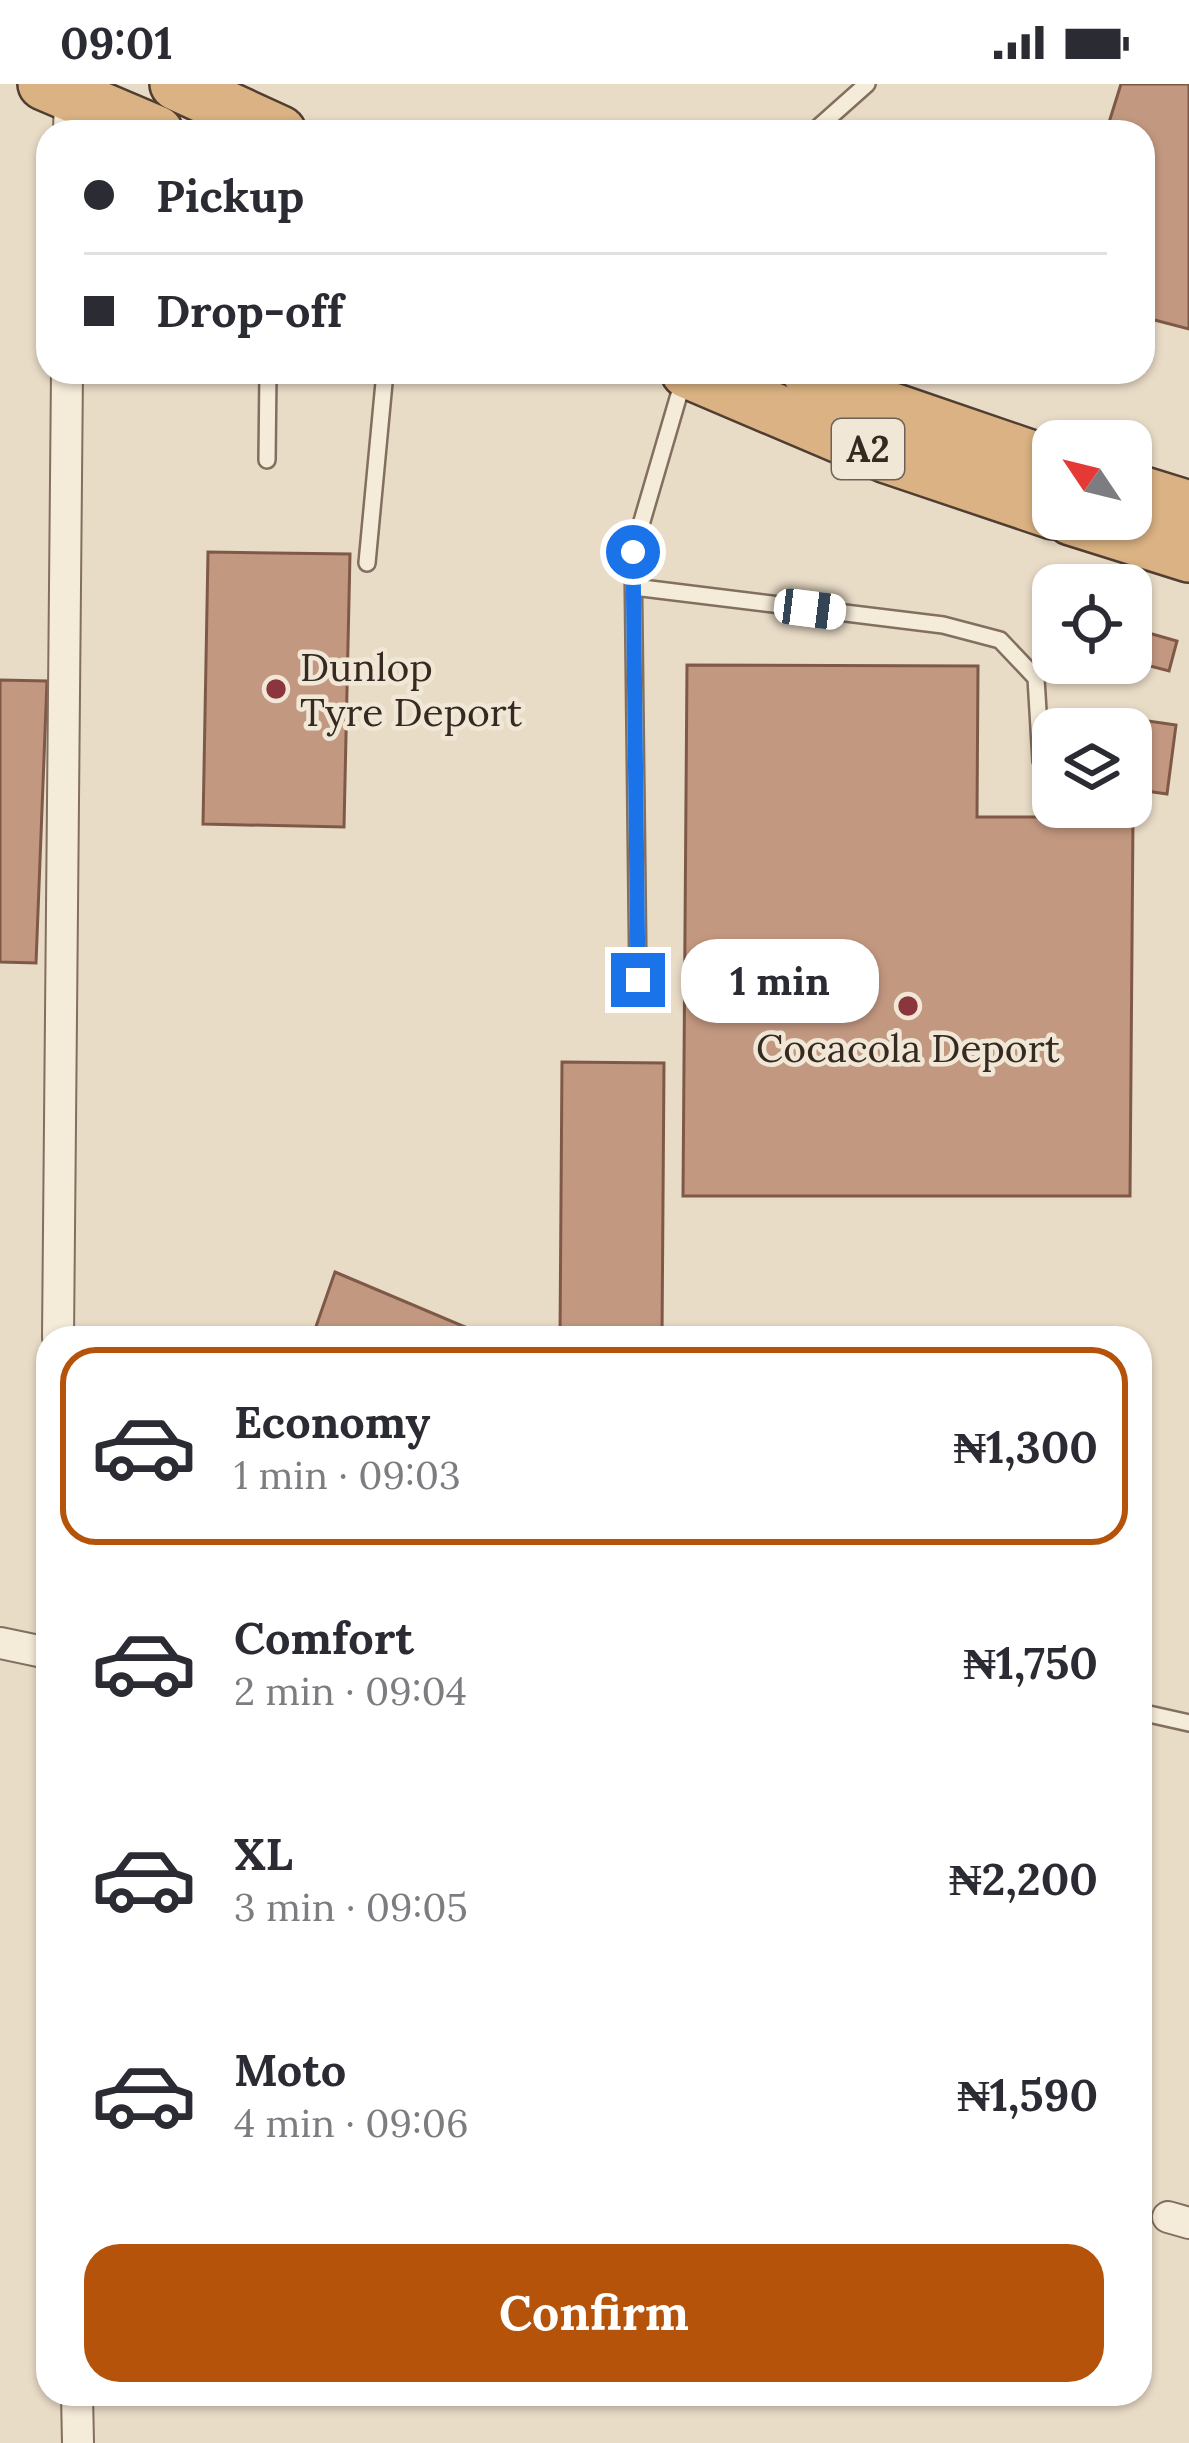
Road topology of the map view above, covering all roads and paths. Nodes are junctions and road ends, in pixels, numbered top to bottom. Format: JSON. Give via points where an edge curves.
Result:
{"nodes":[{"id":1,"x":176,"y":84,"type":"edge"},
{"id":2,"x":867,"y":84,"type":"edge"},
{"id":3,"x":61,"y":104,"type":"edge"},
{"id":4,"x":116,"y":120,"type":"edge"},
{"id":5,"x":254,"y":120,"type":"edge"},
{"id":6,"x":826,"y":120,"type":"edge"},
{"id":7,"x":67,"y":384,"type":"edge"},
{"id":8,"x":268,"y":384,"type":"edge"},
{"id":9,"x":384,"y":384,"type":"edge"},
{"id":10,"x":683,"y":384,"type":"edge"},
{"id":11,"x":715,"y":384,"type":"edge"},
{"id":12,"x":835,"y":384,"type":"edge"},
{"id":13,"x":1032,"y":457,"type":"edge"},
{"id":14,"x":267,"y":460,"type":"dead end"},
{"id":15,"x":1152,"y":496,"type":"edge"},
{"id":16,"x":1032,"y":506,"type":"edge"},
{"id":17,"x":1189,"y":507,"type":"edge"},
{"id":18,"x":1138,"y":540,"type":"edge"},
{"id":19,"x":1189,"y":556,"type":"edge"},
{"id":20,"x":367,"y":563,"type":"dead end"},
{"id":21,"x":634,"y":587,"type":"junction"},
{"id":22,"x":1038,"y":708,"type":"edge"},
{"id":23,"x":638,"y":980,"type":"dead end"},
{"id":24,"x":58,"y":1326,"type":"edge"},
{"id":25,"x":0,"y":1643,"type":"edge"},
{"id":26,"x":36,"y":1650,"type":"edge"},
{"id":27,"x":1152,"y":1715,"type":"edge"},
{"id":28,"x":1189,"y":1723,"type":"edge"},
{"id":29,"x":77,"y":2406,"type":"edge"},
{"id":30,"x":78,"y":2443,"type":"edge"}],
"edges":[{"from":1,"to":5,"type":"highway"},
{"from":2,"to":6,"type":"lane"},
{"from":3,"to":4,"type":"highway"},
{"from":7,"to":24,"type":"street"},
{"from":8,"to":14,"type":"lane"},
{"from":9,"to":20,"type":"lane"},
{"from":10,"to":21,"type":"lane","via":[[633,552]]},
{"from":11,"to":16,"type":"highway","number":"A2","via":[[887,457]]},
{"from":12,"to":13,"type":"highway","number":"A2"},
{"from":15,"to":17,"type":"highway"},
{"from":18,"to":19,"type":"highway"},
{"from":21,"to":22,"type":"lane","via":[[943,625],[1000,640],[1036,678]]},
{"from":21,"to":23,"type":"lane"},
{"from":25,"to":26,"type":"street"},
{"from":27,"to":28,"type":"lane"},
{"from":29,"to":30,"type":"street"}]}
